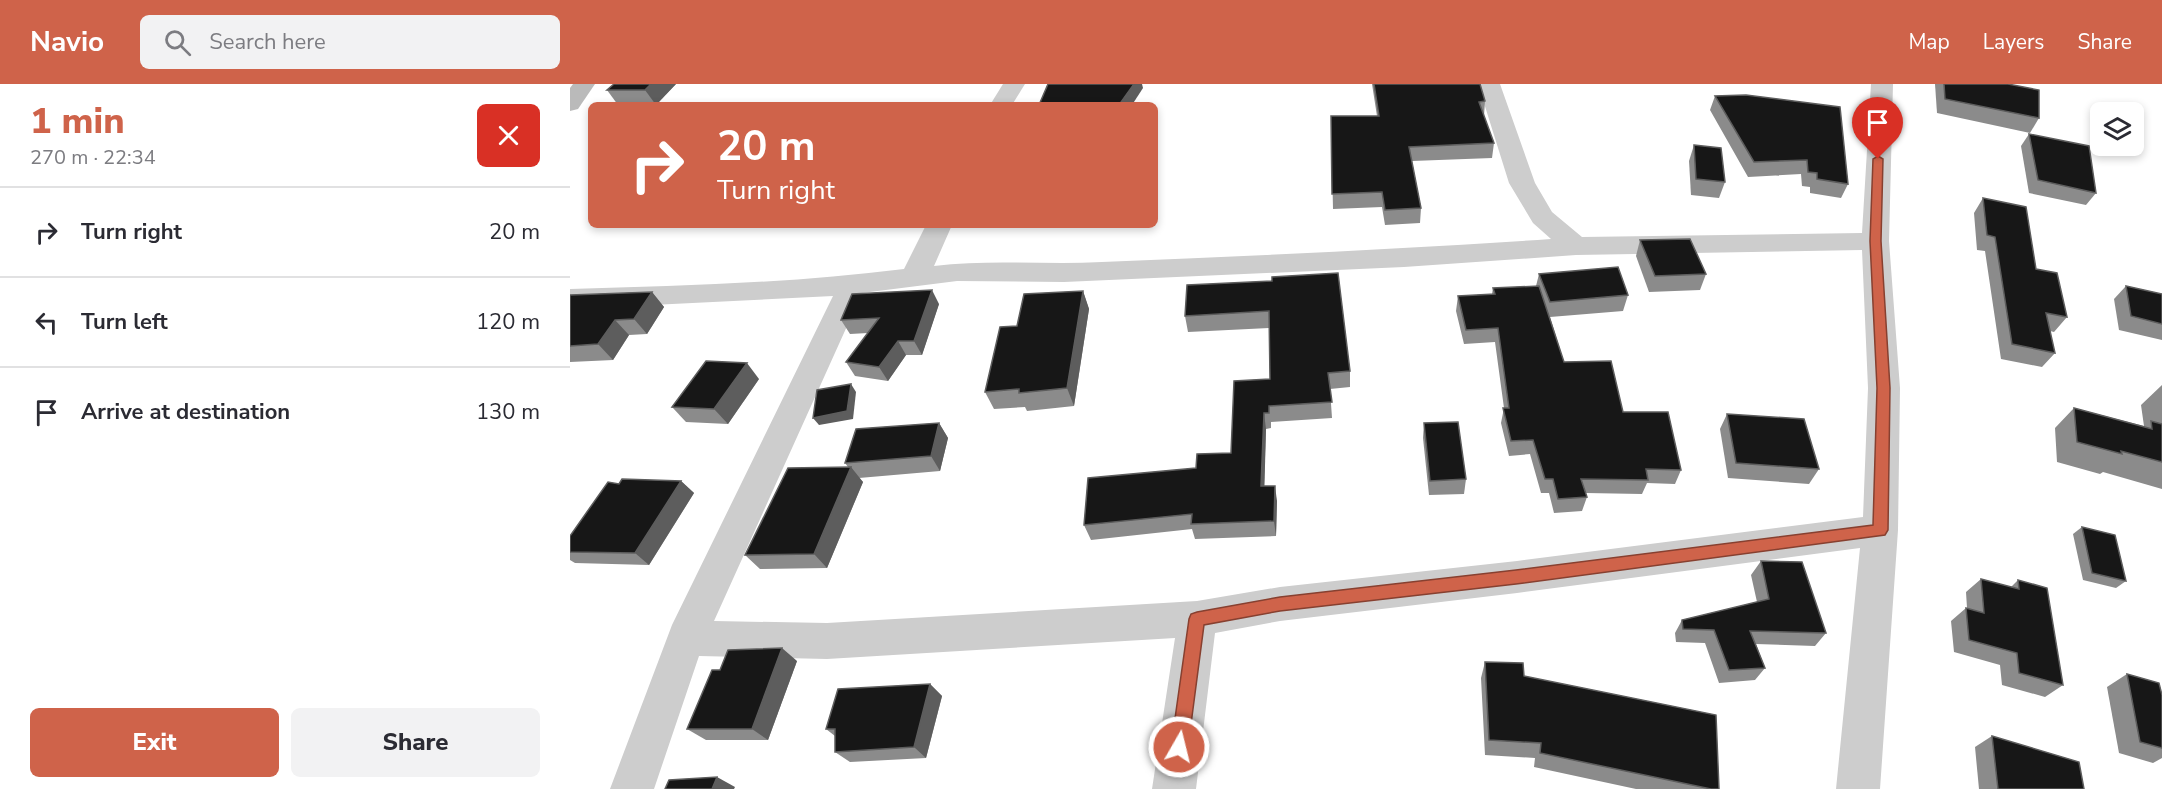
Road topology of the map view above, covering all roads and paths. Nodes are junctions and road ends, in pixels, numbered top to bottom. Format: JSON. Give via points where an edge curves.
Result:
{"nodes":[{"id":1,"x":584,"y":84,"type":"edge"},
{"id":2,"x":1014,"y":84,"type":"edge"},
{"id":3,"x":1489,"y":84,"type":"edge"},
{"id":4,"x":1882,"y":84,"type":"edge"},
{"id":5,"x":1003,"y":102,"type":"edge"},
{"id":6,"x":570,"y":104,"type":"edge"},
{"id":7,"x":938,"y":228,"type":"edge"},
{"id":8,"x":1875,"y":241,"type":"junction"},
{"id":9,"x":1576,"y":246,"type":"junction"},
{"id":10,"x":914,"y":278,"type":"junction"},
{"id":11,"x":852,"y":285,"type":"junction"},
{"id":12,"x":570,"y":299,"type":"edge"},
{"id":13,"x":1880,"y":530,"type":"junction"},
{"id":14,"x":1197,"y":619,"type":"junction"},
{"id":15,"x":686,"y":638,"type":"junction"},
{"id":16,"x":632,"y":789,"type":"edge"},
{"id":17,"x":1174,"y":789,"type":"edge"},
{"id":18,"x":1858,"y":789,"type":"edge"}],
"edges":[{"from":1,"to":6,"type":"main road"},
{"from":2,"to":5,"type":"street"},
{"from":3,"to":9,"type":"street","via":[[1522,183],[1542,217]]},
{"from":4,"to":8,"type":"street"},
{"from":7,"to":10,"type":"street"},
{"from":8,"to":9,"type":"street"},
{"from":8,"to":13,"type":"street","via":[[1884,388]]},
{"from":9,"to":10,"type":"street","via":[[1064,273],[957,272]]},
{"from":10,"to":11,"type":"street"},
{"from":11,"to":12,"type":"street"},
{"from":11,"to":15,"type":"street"},
{"from":13,"to":14,"type":"street","via":[[1280,604]]},
{"from":13,"to":18,"type":"street"},
{"from":14,"to":15,"type":"street","via":[[827,641]]},
{"from":14,"to":17,"type":"street"},
{"from":15,"to":16,"type":"street"}]}
